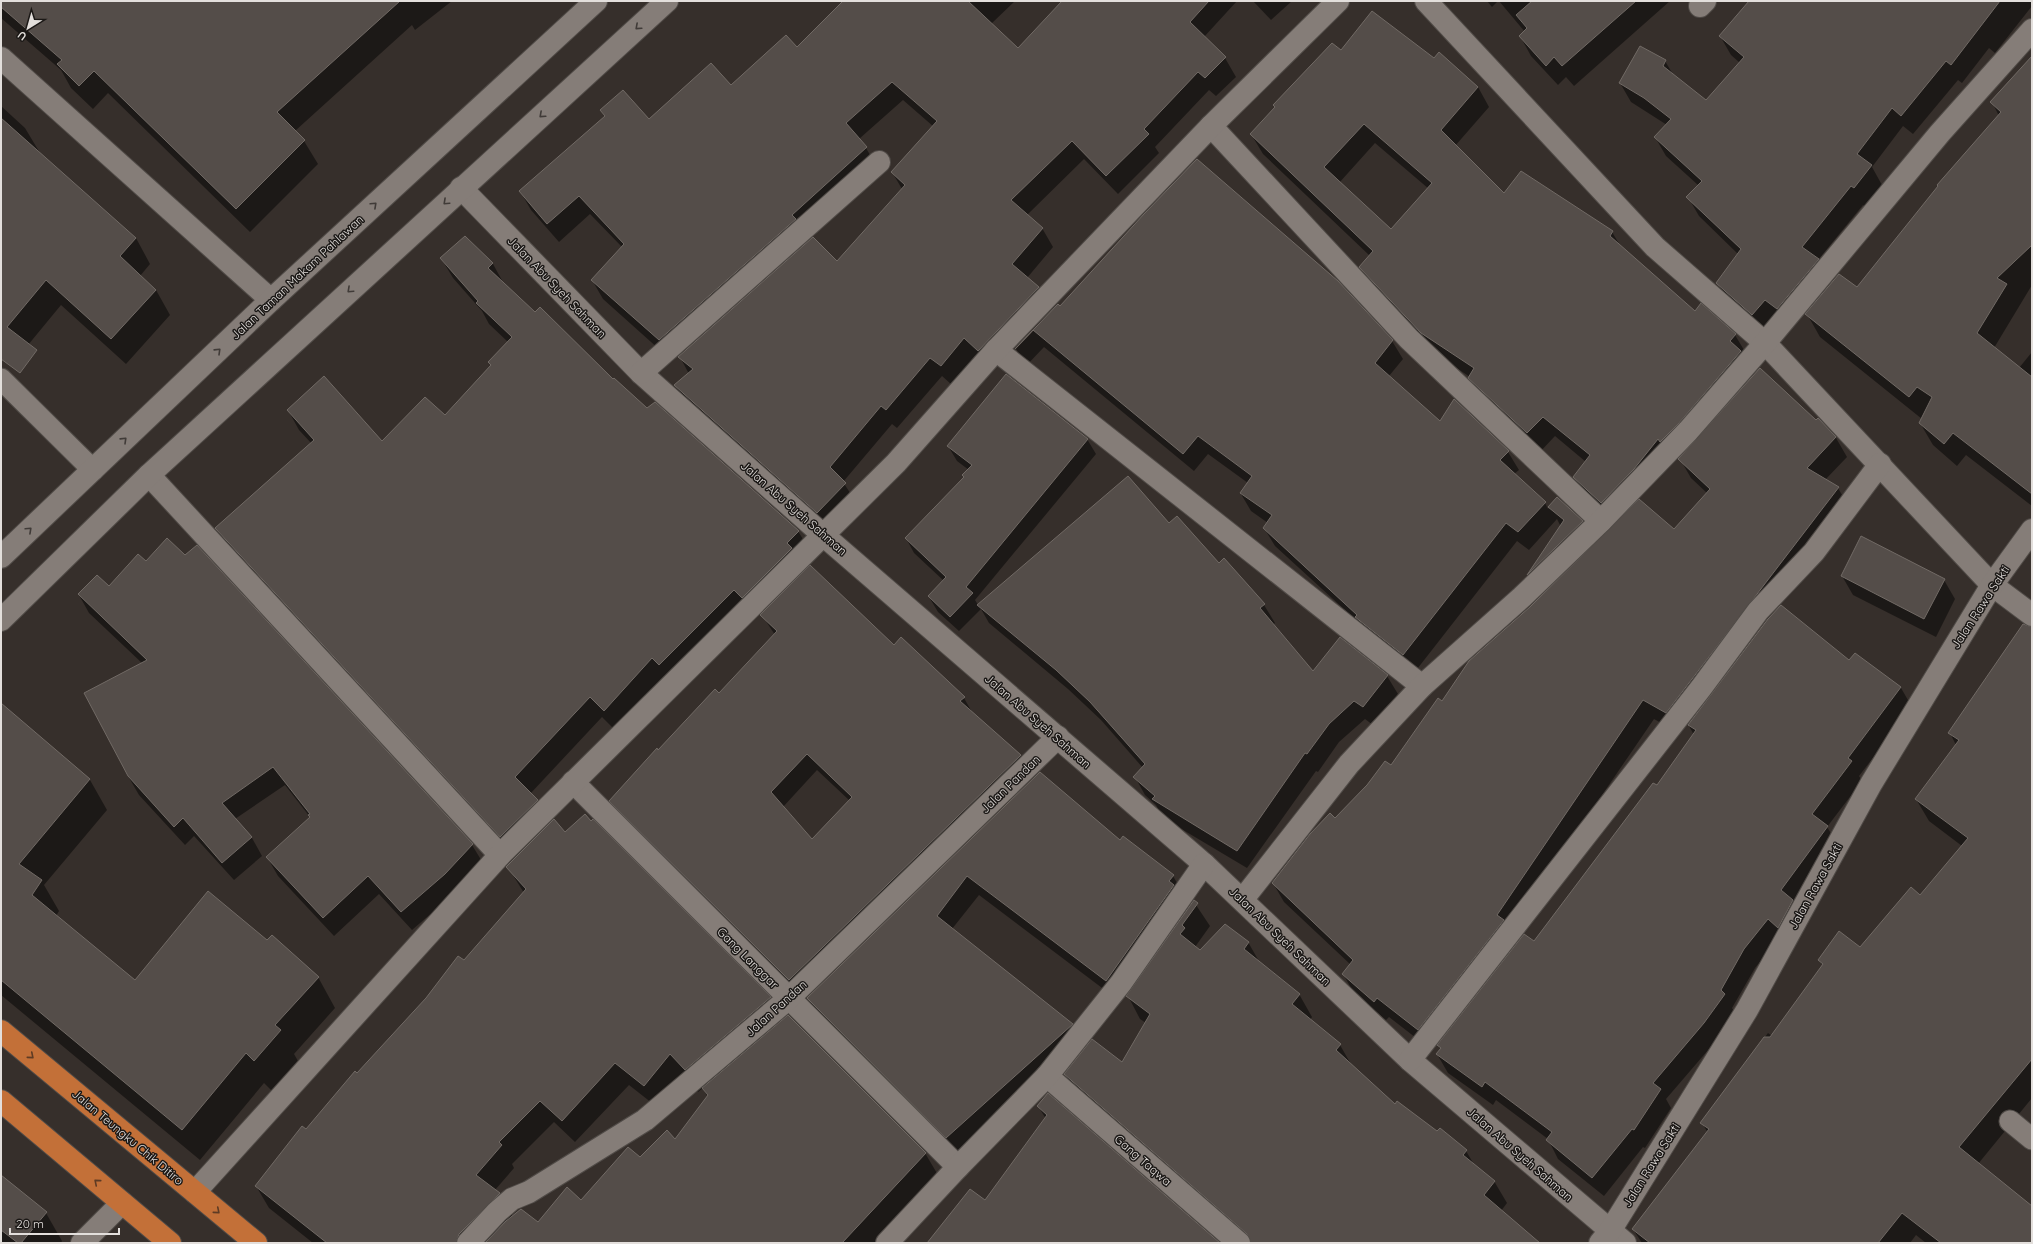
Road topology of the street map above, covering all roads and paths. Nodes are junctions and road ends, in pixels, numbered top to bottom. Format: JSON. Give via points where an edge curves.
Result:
{"nodes":[{"id":1,"x":596,"y":1,"type":"edge"},
{"id":2,"x":667,"y":1,"type":"edge"},
{"id":3,"x":1338,"y":1,"type":"edge"},
{"id":4,"x":1426,"y":1,"type":"edge"},
{"id":5,"x":2032,"y":30,"type":"edge"},
{"id":6,"x":1,"y":58,"type":"edge"},
{"id":7,"x":1211,"y":126,"type":"junction"},
{"id":8,"x":879,"y":162,"type":"dead end"},
{"id":9,"x":461,"y":188,"type":"junction"},
{"id":10,"x":271,"y":300,"type":"junction"},
{"id":11,"x":1765,"y":344,"type":"junction"},
{"id":12,"x":996,"y":350,"type":"junction"},
{"id":13,"x":641,"y":373,"type":"junction"},
{"id":14,"x":1,"y":379,"type":"edge"},
{"id":15,"x":1880,"y":464,"type":"junction"},
{"id":16,"x":93,"y":470,"type":"junction"},
{"id":17,"x":149,"y":475,"type":"junction"},
{"id":18,"x":1601,"y":521,"type":"junction"},
{"id":19,"x":2032,"y":530,"type":"edge"},
{"id":20,"x":823,"y":535,"type":"junction"},
{"id":21,"x":1,"y":556,"type":"edge"},
{"id":22,"x":1992,"y":585,"type":"junction"},
{"id":23,"x":2032,"y":615,"type":"edge"},
{"id":24,"x":1,"y":620,"type":"edge"},
{"id":25,"x":1422,"y":686,"type":"junction"},
{"id":26,"x":1058,"y":738,"type":"junction"},
{"id":27,"x":573,"y":782,"type":"junction"},
{"id":28,"x":500,"y":855,"type":"junction"},
{"id":29,"x":1204,"y":864,"type":"junction"},
{"id":30,"x":1243,"y":899,"type":"junction"},
{"id":31,"x":788,"y":999,"type":"junction"},
{"id":32,"x":1,"y":1031,"type":"edge"},
{"id":33,"x":1410,"y":1060,"type":"junction"},
{"id":34,"x":1048,"y":1076,"type":"junction"},
{"id":35,"x":1,"y":1101,"type":"edge"},
{"id":36,"x":2010,"y":1121,"type":"dead end"},
{"id":37,"x":2032,"y":1139,"type":"edge"},
{"id":38,"x":958,"y":1167,"type":"junction"},
{"id":39,"x":195,"y":1192,"type":"junction"},
{"id":40,"x":122,"y":1203,"type":"junction"},
{"id":41,"x":1612,"y":1239,"type":"edge"},
{"id":42,"x":82,"y":1243,"type":"edge"},
{"id":43,"x":170,"y":1243,"type":"edge"},
{"id":44,"x":256,"y":1243,"type":"edge"},
{"id":45,"x":468,"y":1243,"type":"edge"},
{"id":46,"x":887,"y":1243,"type":"edge"},
{"id":47,"x":1240,"y":1243,"type":"edge"}],
"edges":[{"from":10,"to":1,"type":"street","name":"Jalan Taman Makam Pahlawan","one_way":true},
{"from":2,"to":9,"type":"street","one_way":true},
{"from":3,"to":7,"type":"street"},
{"from":4,"to":11,"type":"street","via":[[1655,247]]},
{"from":5,"to":11,"type":"street","via":[[1940,133]]},
{"from":6,"to":10,"type":"street"},
{"from":7,"to":12,"type":"street"},
{"from":7,"to":18,"type":"street","via":[[1408,339]]},
{"from":8,"to":13,"type":"street"},
{"from":9,"to":13,"type":"street","name":"Jalan Abu Syeh Sahman"},
{"from":9,"to":17,"type":"street","one_way":true},
{"from":16,"to":10,"type":"street","name":"Jalan Taman Makam Pahlawan","one_way":true},
{"from":11,"to":15,"type":"street"},
{"from":11,"to":18,"type":"street"},
{"from":12,"to":20,"type":"street","via":[[896,463]]},
{"from":12,"to":25,"type":"street"},
{"from":13,"to":20,"type":"street","name":"Jalan Abu Syeh Sahman"},
{"from":14,"to":16,"type":"lane"},
{"from":15,"to":22,"type":"street"},
{"from":15,"to":33,"type":"street","via":[[1814,552],[1758,612]]},
{"from":21,"to":16,"type":"street","name":"Jalan Taman Makam Pahlawan","one_way":true},
{"from":17,"to":24,"type":"street"},
{"from":17,"to":28,"type":"street"},
{"from":18,"to":25,"type":"street","via":[[1522,597]]},
{"from":19,"to":22,"type":"street","name":"Jalan Rawa Sakti"},
{"from":20,"to":26,"type":"street","name":"Jalan Abu Syeh Sahman"},
{"from":20,"to":27,"type":"street"},
{"from":22,"to":23,"type":"street"},
{"from":22,"to":41,"type":"street","name":"Jalan Rawa Sakti","via":[[1871,784],[1747,1010]]},
{"from":25,"to":30,"type":"street","via":[[1349,764]]},
{"from":26,"to":29,"type":"street","name":"Jalan Abu Syeh Sahman"},
{"from":26,"to":31,"type":"street","name":"Jalan Pandan"},
{"from":27,"to":28,"type":"street"},
{"from":27,"to":31,"type":"street","name":"Gang Langgar"},
{"from":28,"to":39,"type":"street"},
{"from":29,"to":30,"type":"street","name":"Jalan Abu Syeh Sahman"},
{"from":29,"to":34,"type":"street","via":[[1121,983]]},
{"from":30,"to":33,"type":"street","name":"Jalan Abu Syeh Sahman"},
{"from":31,"to":38,"type":"street","name":"Gang Langgar"},
{"from":31,"to":45,"type":"street","name":"Jalan Pandan","via":[[645,1120],[529,1192],[512,1199]]},
{"from":32,"to":39,"type":"highway","name":"Jalan Teungku Chik Ditiro","one_way":true},
{"from":33,"to":41,"type":"street","name":"Jalan Abu Syeh Sahman"},
{"from":34,"to":38,"type":"street"},
{"from":34,"to":47,"type":"street","name":"Gang Taqwa"},
{"from":40,"to":35,"type":"highway","one_way":true},
{"from":36,"to":37,"type":"lane"},
{"from":38,"to":46,"type":"street"},
{"from":39,"to":44,"type":"highway","name":"Jalan Teungku Chik Ditiro","one_way":true},
{"from":40,"to":42,"type":"street"},
{"from":40,"to":43,"type":"highway"}]}
